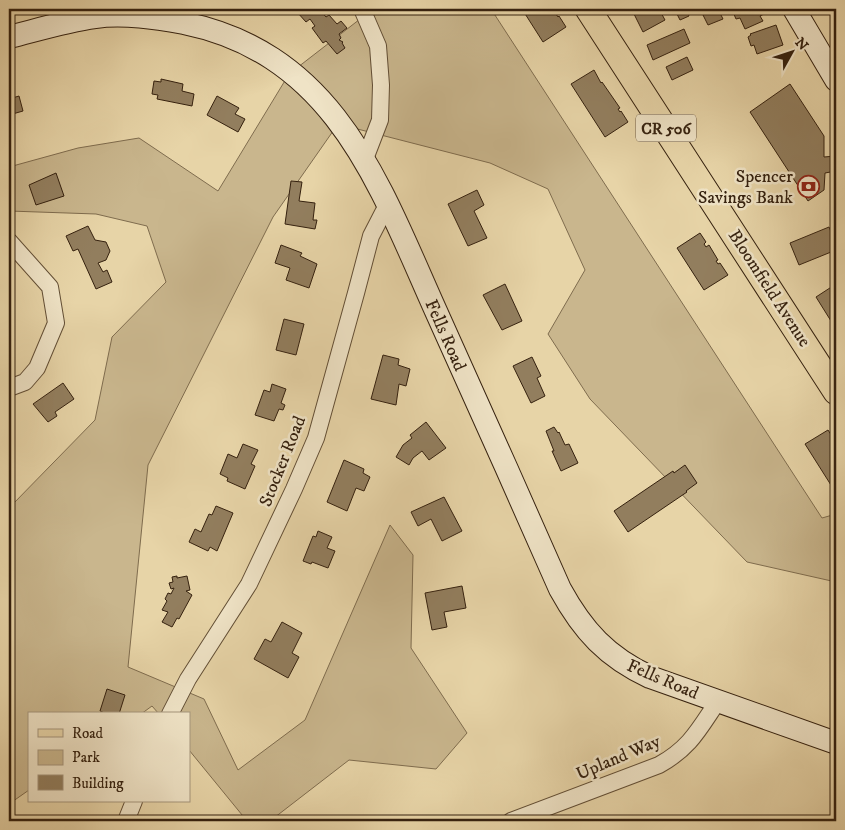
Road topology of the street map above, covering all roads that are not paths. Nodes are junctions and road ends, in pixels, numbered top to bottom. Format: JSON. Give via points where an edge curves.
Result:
{"nodes":[{"id":1,"x":362,"y":9,"type":"edge"},
{"id":2,"x":588,"y":9,"type":"edge"},
{"id":3,"x":794,"y":9,"type":"edge"},
{"id":4,"x":96,"y":13,"type":"edge"},
{"id":5,"x":9,"y":36,"type":"edge"},
{"id":6,"x":836,"y":80,"type":"edge"},
{"id":7,"x":365,"y":159,"type":"junction"},
{"id":8,"x":387,"y":204,"type":"junction"},
{"id":9,"x":9,"y":241,"type":"edge"},
{"id":10,"x":9,"y":388,"type":"edge"},
{"id":11,"x":836,"y":392,"type":"edge"},
{"id":12,"x":718,"y":701,"type":"junction"},
{"id":13,"x":171,"y":712,"type":"edge"},
{"id":14,"x":836,"y":742,"type":"edge"},
{"id":15,"x":134,"y":802,"type":"edge"},
{"id":16,"x":126,"y":821,"type":"edge"},
{"id":17,"x":511,"y":821,"type":"edge"}],
"edges":[{"from":1,"to":7,"type":"street","via":[[378,46],[381,84],[380,120]]},
{"from":2,"to":11,"type":"main road","name":"Bloomfield Avenue","number":"CR 506"},
{"from":3,"to":6,"type":"street"},
{"from":4,"to":5,"type":"street","name":"Fells Road"},
{"from":4,"to":7,"type":"street","name":"Fells Road","via":[[196,26],[244,42],[268,55],[310,88]]},
{"from":7,"to":8,"type":"street","name":"Fells Road"},
{"from":8,"to":12,"type":"street","name":"Fells Road","via":[[575,616],[596,641],[629,666],[650,677]]},
{"from":8,"to":13,"type":"street","name":"Stocker Road","via":[[371,236],[316,438],[249,584],[188,679]]},
{"from":9,"to":10,"type":"street","via":[[50,287],[56,323],[37,368],[25,382]]},
{"from":12,"to":14,"type":"street","name":"Fells Road"},
{"from":12,"to":17,"type":"street","name":"Upland Way","via":[[693,739],[659,765]]},
{"from":15,"to":16,"type":"street"}]}
